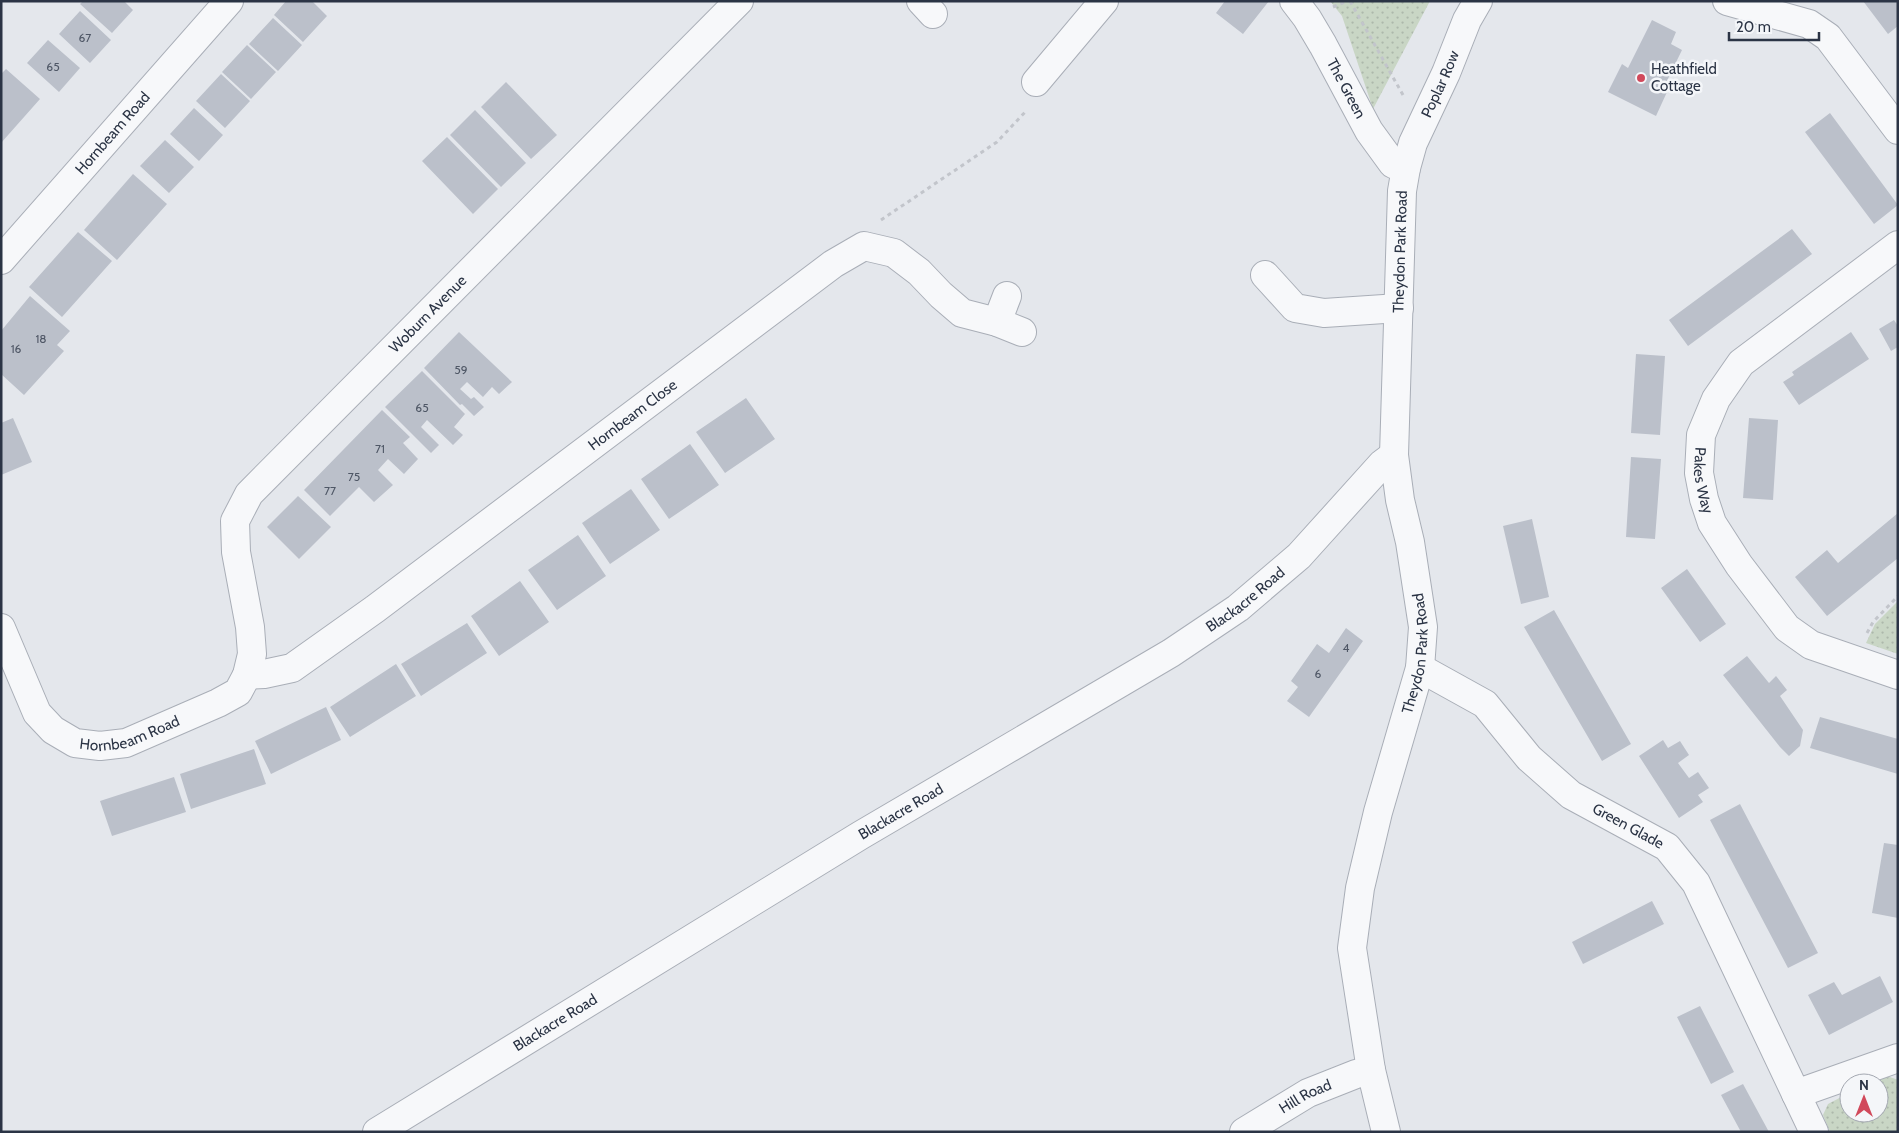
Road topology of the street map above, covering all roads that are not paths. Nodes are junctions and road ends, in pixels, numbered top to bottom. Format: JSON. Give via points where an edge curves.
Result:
{"nodes":[{"id":1,"x":739,"y":1,"type":"edge"},
{"id":2,"x":1104,"y":1,"type":"edge"},
{"id":3,"x":1294,"y":1,"type":"edge"},
{"id":4,"x":1478,"y":1,"type":"edge"},
{"id":5,"x":1727,"y":1,"type":"edge"},
{"id":6,"x":223,"y":3,"type":"edge"},
{"id":7,"x":1036,"y":82,"type":"road end"},
{"id":8,"x":1898,"y":130,"type":"edge"},
{"id":9,"x":1406,"y":168,"type":"junction"},
{"id":10,"x":1898,"y":245,"type":"edge"},
{"id":11,"x":1,"y":260,"type":"edge"},
{"id":12,"x":1265,"y":275,"type":"dead end"},
{"id":13,"x":1007,"y":296,"type":"dead end"},
{"id":14,"x":1399,"y":308,"type":"junction"},
{"id":15,"x":997,"y":322,"type":"junction"},
{"id":16,"x":1022,"y":332,"type":"dead end"},
{"id":17,"x":1394,"y":455,"type":"junction"},
{"id":18,"x":1,"y":628,"type":"edge"},
{"id":19,"x":1420,"y":668,"type":"junction"},
{"id":20,"x":1898,"y":674,"type":"edge"},
{"id":21,"x":247,"y":676,"type":"junction"},
{"id":22,"x":1898,"y":1058,"type":"edge"},
{"id":23,"x":1372,"y":1070,"type":"junction"},
{"id":24,"x":1796,"y":1094,"type":"junction"},
{"id":25,"x":377,"y":1132,"type":"edge"},
{"id":26,"x":1244,"y":1132,"type":"edge"},
{"id":27,"x":1386,"y":1132,"type":"edge"},
{"id":28,"x":1814,"y":1132,"type":"edge"}],
"edges":[{"from":1,"to":21,"type":"street","name":"Woburn Avenue","via":[[249,494],[235,521],[236,552],[250,627],[252,654]]},
{"from":2,"to":7,"type":"street"},
{"from":3,"to":9,"type":"street","name":"The Green","via":[[1323,45],[1369,131],[1393,164]]},
{"from":4,"to":9,"type":"street","name":"Poplar Row","via":[[1420,126]]},
{"from":5,"to":8,"type":"street","via":[[1809,24],[1828,37]]},
{"from":6,"to":11,"type":"street","name":"Hornbeam Road"},
{"from":9,"to":14,"type":"street","name":"Theydon Park Road","via":[[1402,191]]},
{"from":10,"to":20,"type":"street","name":"Pakes Way","via":[[1741,363],[1716,399],[1701,436],[1699,473],[1712,523],[1787,628],[1811,645]]},
{"from":12,"to":14,"type":"street","via":[[1295,308],[1324,313]]},
{"from":13,"to":15,"type":"street"},
{"from":14,"to":17,"type":"street","name":"Theydon Park Road"},
{"from":15,"to":16,"type":"street"},
{"from":15,"to":21,"type":"street","name":"Hornbeam Close","via":[[962,313],[894,253],[864,246],[833,264],[292,668]]},
{"from":17,"to":19,"type":"street","name":"Theydon Park Road","via":[[1423,627]]},
{"from":17,"to":25,"type":"street","name":"Blackacre Road","via":[[1382,464],[1299,556],[1238,608],[1171,653],[861,835]]},
{"from":18,"to":21,"type":"street","name":"Hornbeam Road","via":[[37,713],[53,730],[74,743],[100,746],[126,743],[238,692]]},
{"from":19,"to":23,"type":"street","name":"Theydon Park Road","via":[[1378,812],[1360,888],[1352,948]]},
{"from":19,"to":24,"type":"street","name":"Green Glade","via":[[1485,704],[1529,758],[1571,796],[1667,847],[1696,883]]},
{"from":22,"to":24,"type":"street"},
{"from":23,"to":26,"type":"street","name":"Hill Road","via":[[1308,1093]]},
{"from":23,"to":27,"type":"street","name":"Theydon Park Road"},
{"from":24,"to":28,"type":"street","name":"Green Glade"}]}
